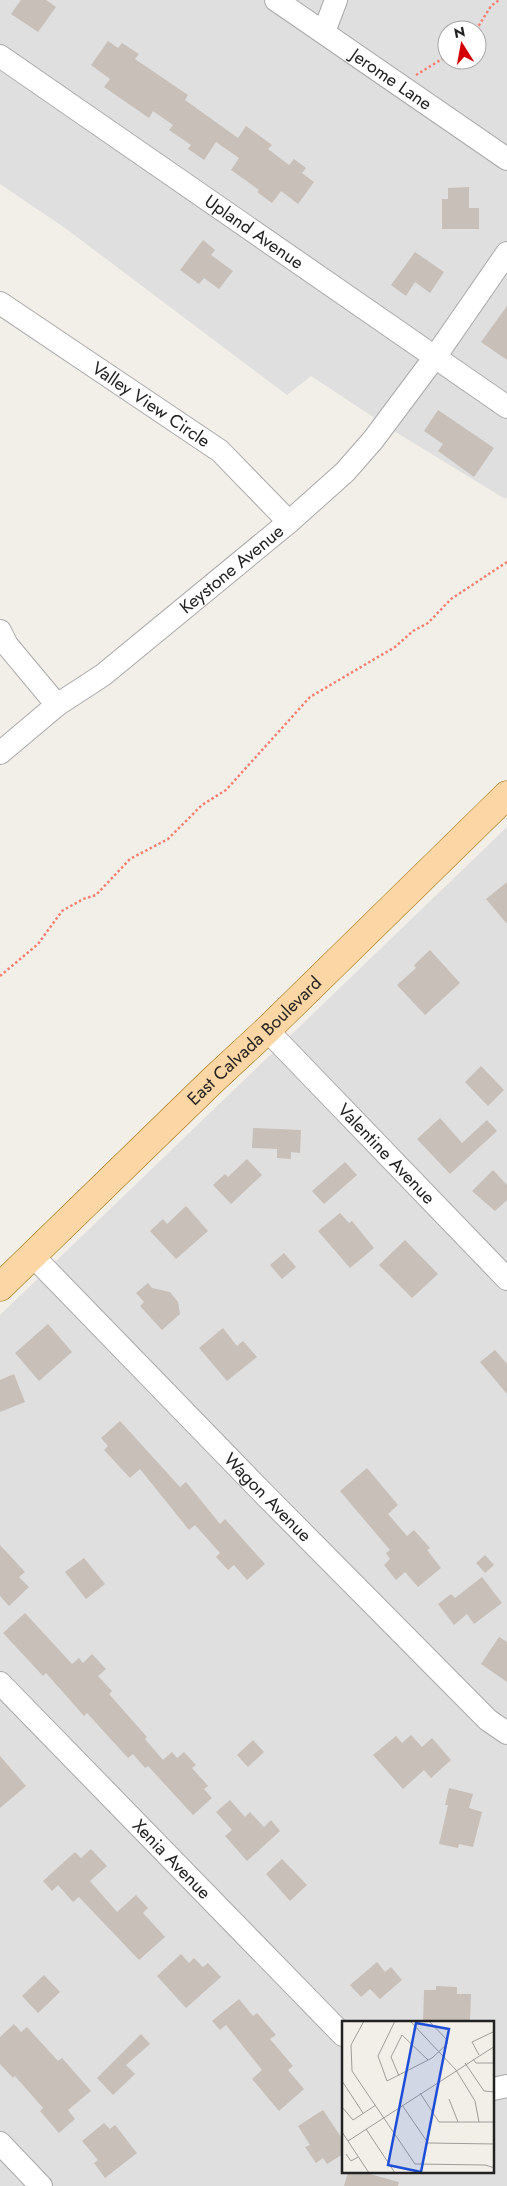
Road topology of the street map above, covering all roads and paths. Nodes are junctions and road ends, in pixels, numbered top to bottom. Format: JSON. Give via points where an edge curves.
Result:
{"nodes":[{"id":1,"x":276,"y":0,"type":"edge"},
{"id":2,"x":336,"y":0,"type":"edge"},
{"id":3,"x":499,"y":0,"type":"edge"},
{"id":4,"x":482,"y":20,"type":"edge"},
{"id":5,"x":324,"y":32,"type":"junction"},
{"id":6,"x":0,"y":56,"type":"edge"},
{"id":7,"x":437,"y":62,"type":"edge"},
{"id":8,"x":402,"y":86,"type":"junction"},
{"id":9,"x":507,"y":159,"type":"edge"},
{"id":10,"x":507,"y":253,"type":"edge"},
{"id":11,"x":0,"y":303,"type":"edge"},
{"id":12,"x":435,"y":357,"type":"junction"},
{"id":13,"x":507,"y":407,"type":"edge"},
{"id":14,"x":289,"y":522,"type":"junction"},
{"id":15,"x":507,"y":562,"type":"edge"},
{"id":16,"x":0,"y":631,"type":"edge"},
{"id":17,"x":57,"y":705,"type":"junction"},
{"id":18,"x":0,"y":753,"type":"edge"},
{"id":19,"x":507,"y":795,"type":"edge"},
{"id":20,"x":0,"y":976,"type":"edge"},
{"id":21,"x":267,"y":1030,"type":"junction"},
{"id":22,"x":32,"y":1255,"type":"junction"},
{"id":23,"x":507,"y":1279,"type":"edge"},
{"id":24,"x":0,"y":1287,"type":"edge"},
{"id":25,"x":0,"y":1683,"type":"edge"},
{"id":26,"x":507,"y":1734,"type":"edge"},
{"id":27,"x":342,"y":2034,"type":"edge"},
{"id":28,"x":507,"y":2086,"type":"edge"},
{"id":29,"x":494,"y":2089,"type":"edge"},
{"id":30,"x":0,"y":2143,"type":"edge"},
{"id":31,"x":41,"y":2186,"type":"edge"}],
"edges":[{"from":1,"to":5,"type":"street","name":"Jerome Lane"},
{"from":2,"to":5,"type":"street"},
{"from":3,"to":4,"type":"path"},
{"from":5,"to":8,"type":"street","name":"Jerome Lane"},
{"from":6,"to":12,"type":"street","name":"Upland Avenue"},
{"from":7,"to":8,"type":"path"},
{"from":8,"to":9,"type":"street","name":"Jerome Lane"},
{"from":10,"to":12,"type":"street"},
{"from":11,"to":14,"type":"street","name":"Valley View Circle","via":[[220,452]]},
{"from":12,"to":13,"type":"street","name":"Upland Avenue"},
{"from":12,"to":14,"type":"street","name":"Keystone Avenue","via":[[373,440],[344,472]]},
{"from":14,"to":17,"type":"street","name":"Keystone Avenue","via":[[103,675]]},
{"from":15,"to":20,"type":"path","via":[[451,600],[428,623],[395,647],[310,698],[226,790],[202,805],[168,839],[130,859],[96,895],[62,911],[38,944]]},
{"from":16,"to":17,"type":"street","via":[[7,645]]},
{"from":17,"to":18,"type":"street","name":"Keystone Avenue"},
{"from":19,"to":21,"type":"main road","name":"East Calvada Boulevard"},
{"from":21,"to":22,"type":"main road","name":"East Calvada Boulevard"},
{"from":21,"to":23,"type":"street","name":"Valentine Avenue"},
{"from":22,"to":24,"type":"main road","name":"East Calvada Boulevard"},
{"from":22,"to":26,"type":"street","name":"Wagon Avenue","via":[[488,1720]]},
{"from":25,"to":27,"type":"street","name":"Xenia Avenue"},
{"from":28,"to":29,"type":"street"},
{"from":30,"to":31,"type":"street"}]}
